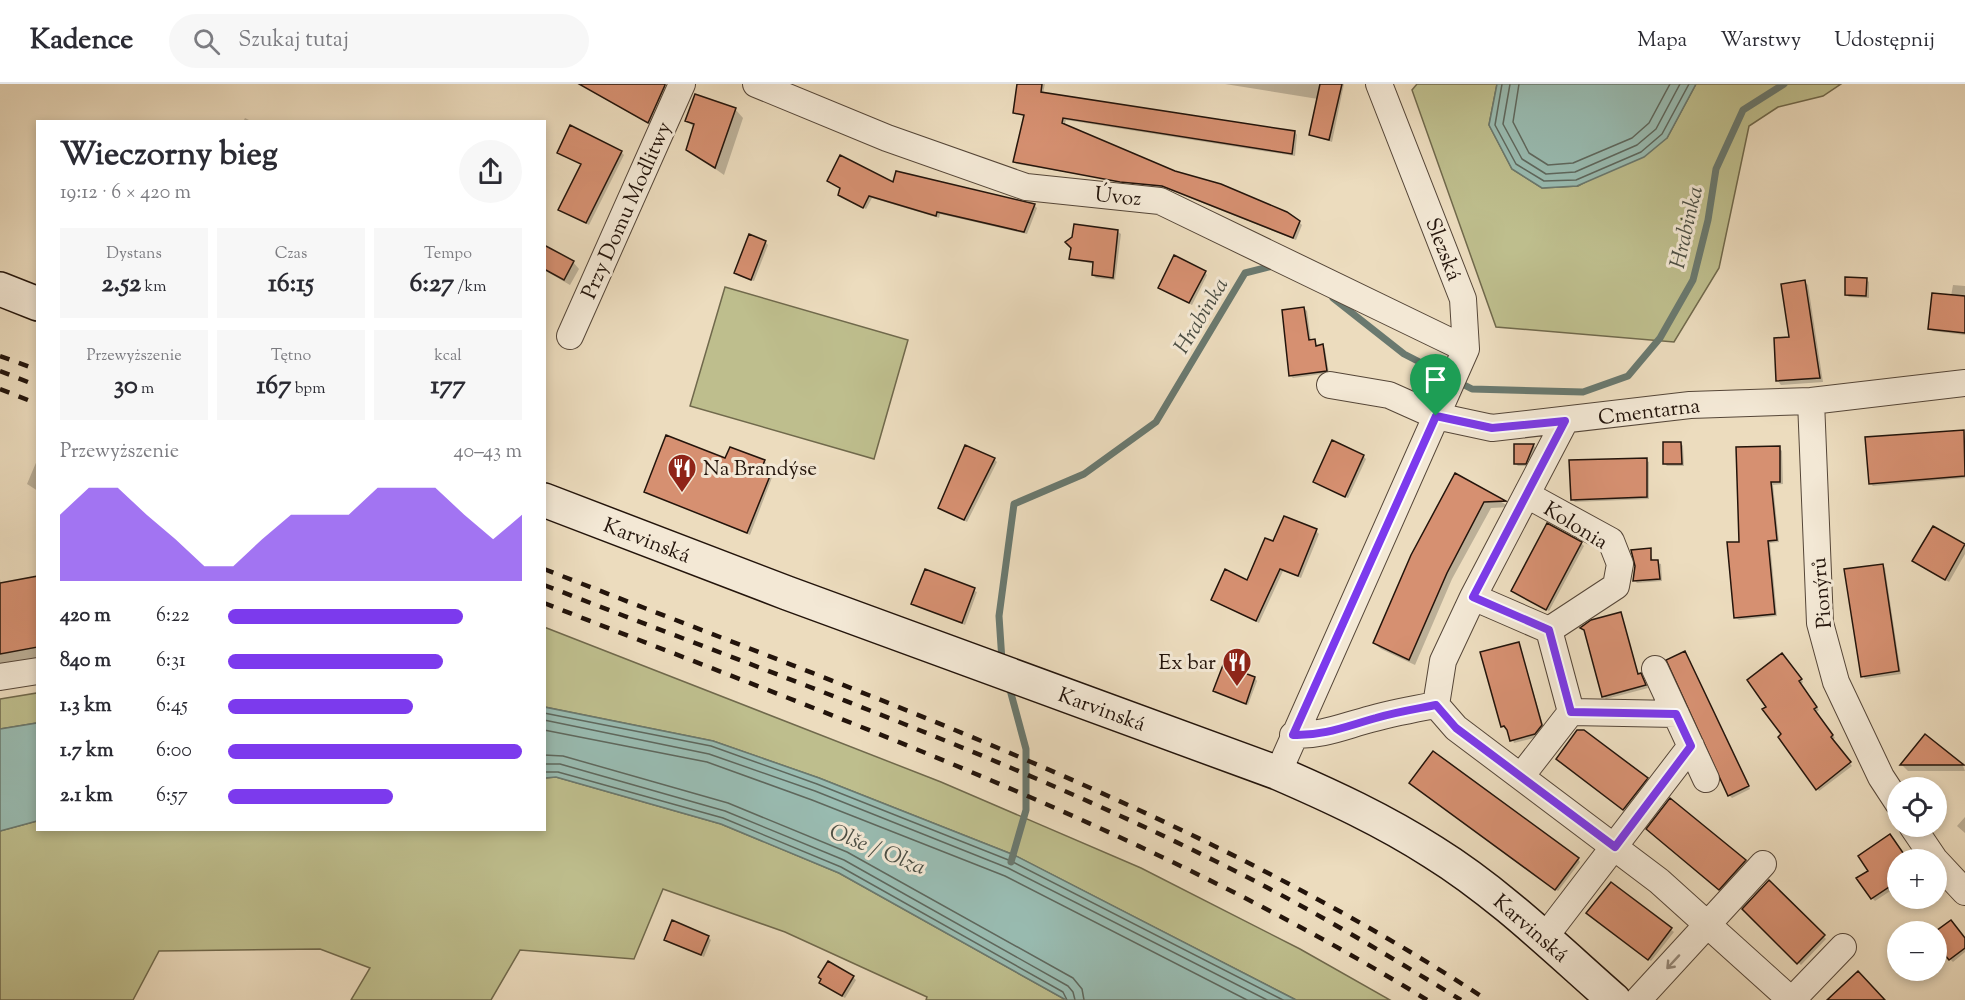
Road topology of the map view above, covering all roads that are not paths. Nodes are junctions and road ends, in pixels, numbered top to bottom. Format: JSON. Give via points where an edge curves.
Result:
{"nodes":[{"id":1,"x":682,"y":84,"type":"edge"},
{"id":2,"x":756,"y":84,"type":"edge"},
{"id":3,"x":1378,"y":84,"type":"edge"},
{"id":4,"x":0,"y":289,"type":"edge"},
{"id":5,"x":36,"y":303,"type":"edge"},
{"id":6,"x":570,"y":336,"type":"dead end"},
{"id":7,"x":1462,"y":357,"type":"junction"},
{"id":8,"x":1965,"y":383,"type":"edge"},
{"id":9,"x":1330,"y":385,"type":"dead end"},
{"id":10,"x":1811,"y":401,"type":"junction"},
{"id":11,"x":1439,"y":410,"type":"junction"},
{"id":12,"x":1565,"y":421,"type":"junction"},
{"id":13,"x":1527,"y":495,"type":"junction"},
{"id":14,"x":546,"y":501,"type":"edge"},
{"id":15,"x":1473,"y":597,"type":"junction"},
{"id":16,"x":1549,"y":630,"type":"junction"},
{"id":17,"x":1655,"y":669,"type":"dead end"},
{"id":18,"x":36,"y":671,"type":"edge"},
{"id":19,"x":0,"y":677,"type":"edge"},
{"id":20,"x":1436,"y":705,"type":"junction"},
{"id":21,"x":1571,"y":712,"type":"junction"},
{"id":22,"x":1676,"y":714,"type":"junction"},
{"id":23,"x":1293,"y":735,"type":"junction"},
{"id":24,"x":1691,"y":746,"type":"junction"},
{"id":25,"x":1278,"y":773,"type":"junction"},
{"id":26,"x":1522,"y":776,"type":"junction"},
{"id":27,"x":1706,"y":779,"type":"dead end"},
{"id":28,"x":1887,"y":786,"type":"edge"},
{"id":29,"x":1615,"y":847,"type":"junction"},
{"id":30,"x":1763,"y":864,"type":"dead end"},
{"id":31,"x":1947,"y":872,"type":"edge"},
{"id":32,"x":1965,"y":892,"type":"edge"},
{"id":33,"x":1708,"y":924,"type":"junction"},
{"id":34,"x":1544,"y":938,"type":"junction"},
{"id":35,"x":1843,"y":947,"type":"dead end"},
{"id":36,"x":1614,"y":1000,"type":"edge"},
{"id":37,"x":1638,"y":1000,"type":"edge"},
{"id":38,"x":1792,"y":1000,"type":"edge"}],
"edges":[{"from":1,"to":6,"type":"street","name":"Przy Domu Modlitwy"},
{"from":2,"to":7,"type":"street","name":"Úvoz","via":[[887,138],[1026,187],[1160,201]]},
{"from":3,"to":7,"type":"street","name":"Slezská","via":[[1463,299]]},
{"from":4,"to":5,"type":"main road"},
{"from":7,"to":11,"type":"street","name":"Slezská"},
{"from":8,"to":10,"type":"street","name":"Cmentarna"},
{"from":9,"to":11,"type":"street","name":"Cmentarna","via":[[1389,395]]},
{"from":10,"to":12,"type":"street","name":"Cmentarna","via":[[1690,405]]},
{"from":10,"to":28,"type":"street","name":"Pionýrů","via":[[1820,623],[1836,682]]},
{"from":11,"to":12,"type":"street","name":"Cmentarna","via":[[1492,428]]},
{"from":11,"to":23,"type":"street"},
{"from":12,"to":13,"type":"street","name":"Kolonia"},
{"from":13,"to":15,"type":"street","name":"Kolonia"},
{"from":13,"to":16,"type":"street","name":"Kolonia","via":[[1611,541],[1620,564],[1616,586]]},
{"from":14,"to":25,"type":"main road","name":"Karvinská"},
{"from":15,"to":16,"type":"street"},
{"from":15,"to":20,"type":"street","name":"Kolonia","via":[[1443,661]]},
{"from":16,"to":21,"type":"street"},
{"from":17,"to":22,"type":"street"},
{"from":18,"to":19,"type":"street"},
{"from":20,"to":23,"type":"street","via":[[1315,736]]},
{"from":20,"to":26,"type":"street","via":[[1456,728]]},
{"from":21,"to":22,"type":"street"},
{"from":21,"to":26,"type":"street"},
{"from":22,"to":24,"type":"street"},
{"from":23,"to":25,"type":"street"},
{"from":24,"to":27,"type":"street"},
{"from":24,"to":29,"type":"street"},
{"from":25,"to":34,"type":"main road","name":"Karvinská","via":[[1357,807],[1434,852]]},
{"from":26,"to":29,"type":"street"},
{"from":29,"to":33,"type":"street"},
{"from":29,"to":34,"type":"street"},
{"from":30,"to":33,"type":"street"},
{"from":31,"to":32,"type":"street"},
{"from":33,"to":37,"type":"street","one_way":true},
{"from":33,"to":38,"type":"street"},
{"from":34,"to":36,"type":"main road","name":"Karvinská"},
{"from":35,"to":38,"type":"street"}]}
